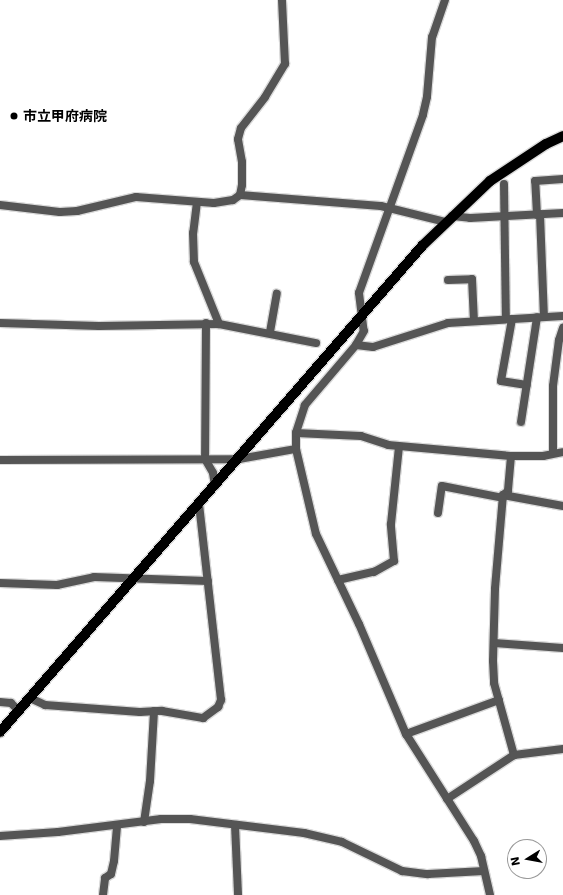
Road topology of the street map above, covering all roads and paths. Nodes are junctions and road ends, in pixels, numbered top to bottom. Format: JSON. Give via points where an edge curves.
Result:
{"nodes":[{"id":1,"x":282,"y":0,"type":"edge"},
{"id":2,"x":445,"y":0,"type":"edge"},
{"id":3,"x":562,"y":138,"type":"edge"},
{"id":4,"x":563,"y":179,"type":"edge"},
{"id":5,"x":504,"y":184,"type":"dead end"},
{"id":6,"x":240,"y":195,"type":"junction"},
{"id":7,"x":197,"y":202,"type":"junction"},
{"id":8,"x":0,"y":204,"type":"edge"},
{"id":9,"x":388,"y":209,"type":"junction"},
{"id":10,"x":563,"y":213,"type":"edge"},
{"id":11,"x":539,"y":214,"type":"junction"},
{"id":12,"x":506,"y":216,"type":"junction"},
{"id":13,"x":448,"y":219,"type":"junction"},
{"id":14,"x":448,"y":280,"type":"dead end"},
{"id":15,"x":277,"y":294,"type":"dead end"},
{"id":16,"x":363,"y":315,"type":"junction"},
{"id":17,"x":563,"y":316,"type":"edge"},
{"id":18,"x":541,"y":317,"type":"junction"},
{"id":19,"x":509,"y":319,"type":"junction"},
{"id":20,"x":474,"y":321,"type":"junction"},
{"id":21,"x":0,"y":323,"type":"edge"},
{"id":22,"x":206,"y":323,"type":"junction"},
{"id":23,"x":219,"y":324,"type":"junction"},
{"id":24,"x":563,"y":328,"type":"edge"},
{"id":25,"x":270,"y":332,"type":"junction"},
{"id":26,"x":316,"y":343,"type":"dead end"},
{"id":27,"x":356,"y":345,"type":"junction"},
{"id":28,"x":527,"y":385,"type":"junction"},
{"id":29,"x":521,"y":422,"type":"dead end"},
{"id":30,"x":296,"y":433,"type":"junction"},
{"id":31,"x":399,"y":446,"type":"junction"},
{"id":32,"x":296,"y":449,"type":"junction"},
{"id":33,"x":553,"y":452,"type":"junction"},
{"id":34,"x":563,"y":452,"type":"edge"},
{"id":35,"x":511,"y":456,"type":"junction"},
{"id":36,"x":240,"y":459,"type":"junction"},
{"id":37,"x":0,"y":460,"type":"edge"},
{"id":38,"x":205,"y":460,"type":"junction"},
{"id":39,"x":215,"y":486,"type":"junction"},
{"id":40,"x":503,"y":496,"type":"junction"},
{"id":41,"x":199,"y":505,"type":"junction"},
{"id":42,"x":563,"y":506,"type":"edge"},
{"id":43,"x":438,"y":513,"type":"dead end"},
{"id":44,"x":135,"y":577,"type":"junction"},
{"id":45,"x":338,"y":580,"type":"junction"},
{"id":46,"x":208,"y":581,"type":"junction"},
{"id":47,"x":0,"y":583,"type":"edge"},
{"id":48,"x":494,"y":643,"type":"junction"},
{"id":49,"x":563,"y":648,"type":"edge"},
{"id":50,"x":30,"y":698,"type":"junction"},
{"id":51,"x":499,"y":700,"type":"junction"},
{"id":52,"x":0,"y":702,"type":"edge"},
{"id":53,"x":18,"y":710,"type":"junction"},
{"id":54,"x":154,"y":711,"type":"junction"},
{"id":55,"x":0,"y":732,"type":"edge"},
{"id":56,"x":406,"y":734,"type":"junction"},
{"id":57,"x":563,"y":750,"type":"edge"},
{"id":58,"x":514,"y":755,"type":"junction"},
{"id":59,"x":447,"y":799,"type":"junction"},
{"id":60,"x":144,"y":822,"type":"junction"},
{"id":61,"x":235,"y":825,"type":"junction"},
{"id":62,"x":117,"y":826,"type":"junction"},
{"id":63,"x":0,"y":836,"type":"edge"},
{"id":64,"x":484,"y":871,"type":"junction"},
{"id":65,"x":104,"y":895,"type":"edge"},
{"id":66,"x":238,"y":895,"type":"edge"},
{"id":67,"x":490,"y":895,"type":"edge"}],
"edges":[{"from":1,"to":6,"type":"street","via":[[285,64],[265,97],[241,128],[238,139],[242,162]]},
{"from":2,"to":9,"type":"street","via":[[432,38],[423,115]]},
{"from":3,"to":13,"type":"main road","via":[[501,173]]},
{"from":4,"to":11,"type":"street","via":[[535,181]]},
{"from":5,"to":12,"type":"street"},
{"from":6,"to":7,"type":"street","via":[[225,202]]},
{"from":6,"to":9,"type":"street","via":[[374,205]]},
{"from":7,"to":8,"type":"street","via":[[136,197],[77,211],[60,212]]},
{"from":7,"to":23,"type":"street","via":[[193,232],[194,262]]},
{"from":9,"to":13,"type":"street"},
{"from":9,"to":16,"type":"street","via":[[359,294]]},
{"from":10,"to":11,"type":"street"},
{"from":11,"to":12,"type":"street"},
{"from":11,"to":18,"type":"street"},
{"from":12,"to":13,"type":"street"},
{"from":12,"to":19,"type":"street"},
{"from":13,"to":16,"type":"main road"},
{"from":14,"to":20,"type":"street","via":[[472,279]]},
{"from":15,"to":25,"type":"street"},
{"from":16,"to":27,"type":"street","via":[[364,331]]},
{"from":16,"to":36,"type":"main road","via":[[267,423]]},
{"from":17,"to":18,"type":"street"},
{"from":18,"to":19,"type":"street"},
{"from":18,"to":28,"type":"street"},
{"from":19,"to":20,"type":"street"},
{"from":19,"to":28,"type":"street","via":[[501,381]]},
{"from":20,"to":27,"type":"street","via":[[448,323],[373,347]]},
{"from":21,"to":22,"type":"street","via":[[42,322],[81,326]]},
{"from":22,"to":23,"type":"street"},
{"from":22,"to":38,"type":"street"},
{"from":23,"to":25,"type":"street","via":[[263,334]]},
{"from":24,"to":33,"type":"street","via":[[555,362],[553,386]]},
{"from":25,"to":26,"type":"street"},
{"from":27,"to":30,"type":"street","via":[[305,405]]},
{"from":28,"to":29,"type":"street"},
{"from":30,"to":31,"type":"street","via":[[361,436]]},
{"from":30,"to":32,"type":"street"},
{"from":31,"to":35,"type":"street"},
{"from":31,"to":45,"type":"street","via":[[391,524],[394,561],[374,572]]},
{"from":32,"to":36,"type":"street"},
{"from":32,"to":45,"type":"street","via":[[316,534]]},
{"from":33,"to":34,"type":"street"},
{"from":33,"to":35,"type":"street","via":[[543,456]]},
{"from":35,"to":40,"type":"street","via":[[508,491]]},
{"from":36,"to":38,"type":"street"},
{"from":36,"to":39,"type":"main road"},
{"from":37,"to":38,"type":"street"},
{"from":38,"to":39,"type":"street","via":[[213,473]]},
{"from":39,"to":41,"type":"main road"},
{"from":40,"to":42,"type":"street"},
{"from":40,"to":43,"type":"street","via":[[442,486]]},
{"from":40,"to":48,"type":"street","via":[[495,589]]},
{"from":41,"to":44,"type":"main road"},
{"from":41,"to":46,"type":"street"},
{"from":44,"to":46,"type":"street","via":[[146,580]]},
{"from":44,"to":47,"type":"street","via":[[94,578],[57,586]]},
{"from":44,"to":50,"type":"main road"},
{"from":45,"to":56,"type":"street"},
{"from":46,"to":54,"type":"street","via":[[221,700],[211,714],[203,718]]},
{"from":48,"to":49,"type":"street"},
{"from":48,"to":51,"type":"street","via":[[494,684]]},
{"from":50,"to":53,"type":"main road"},
{"from":50,"to":54,"type":"street","via":[[46,704]]},
{"from":51,"to":56,"type":"street"},
{"from":51,"to":58,"type":"street"},
{"from":52,"to":53,"type":"street","via":[[11,703]]},
{"from":53,"to":55,"type":"main road"},
{"from":54,"to":60,"type":"street","via":[[150,781]]},
{"from":56,"to":59,"type":"street"},
{"from":57,"to":58,"type":"street"},
{"from":58,"to":59,"type":"street"},
{"from":59,"to":64,"type":"street","via":[[474,841]]},
{"from":60,"to":61,"type":"street","via":[[175,818]]},
{"from":60,"to":62,"type":"street"},
{"from":61,"to":64,"type":"street","via":[[304,833],[342,842],[402,871],[428,874]]},
{"from":61,"to":66,"type":"street"},
{"from":62,"to":63,"type":"street"},
{"from":62,"to":65,"type":"street","via":[[114,861],[111,874],[105,878]]},
{"from":64,"to":67,"type":"street"}]}
